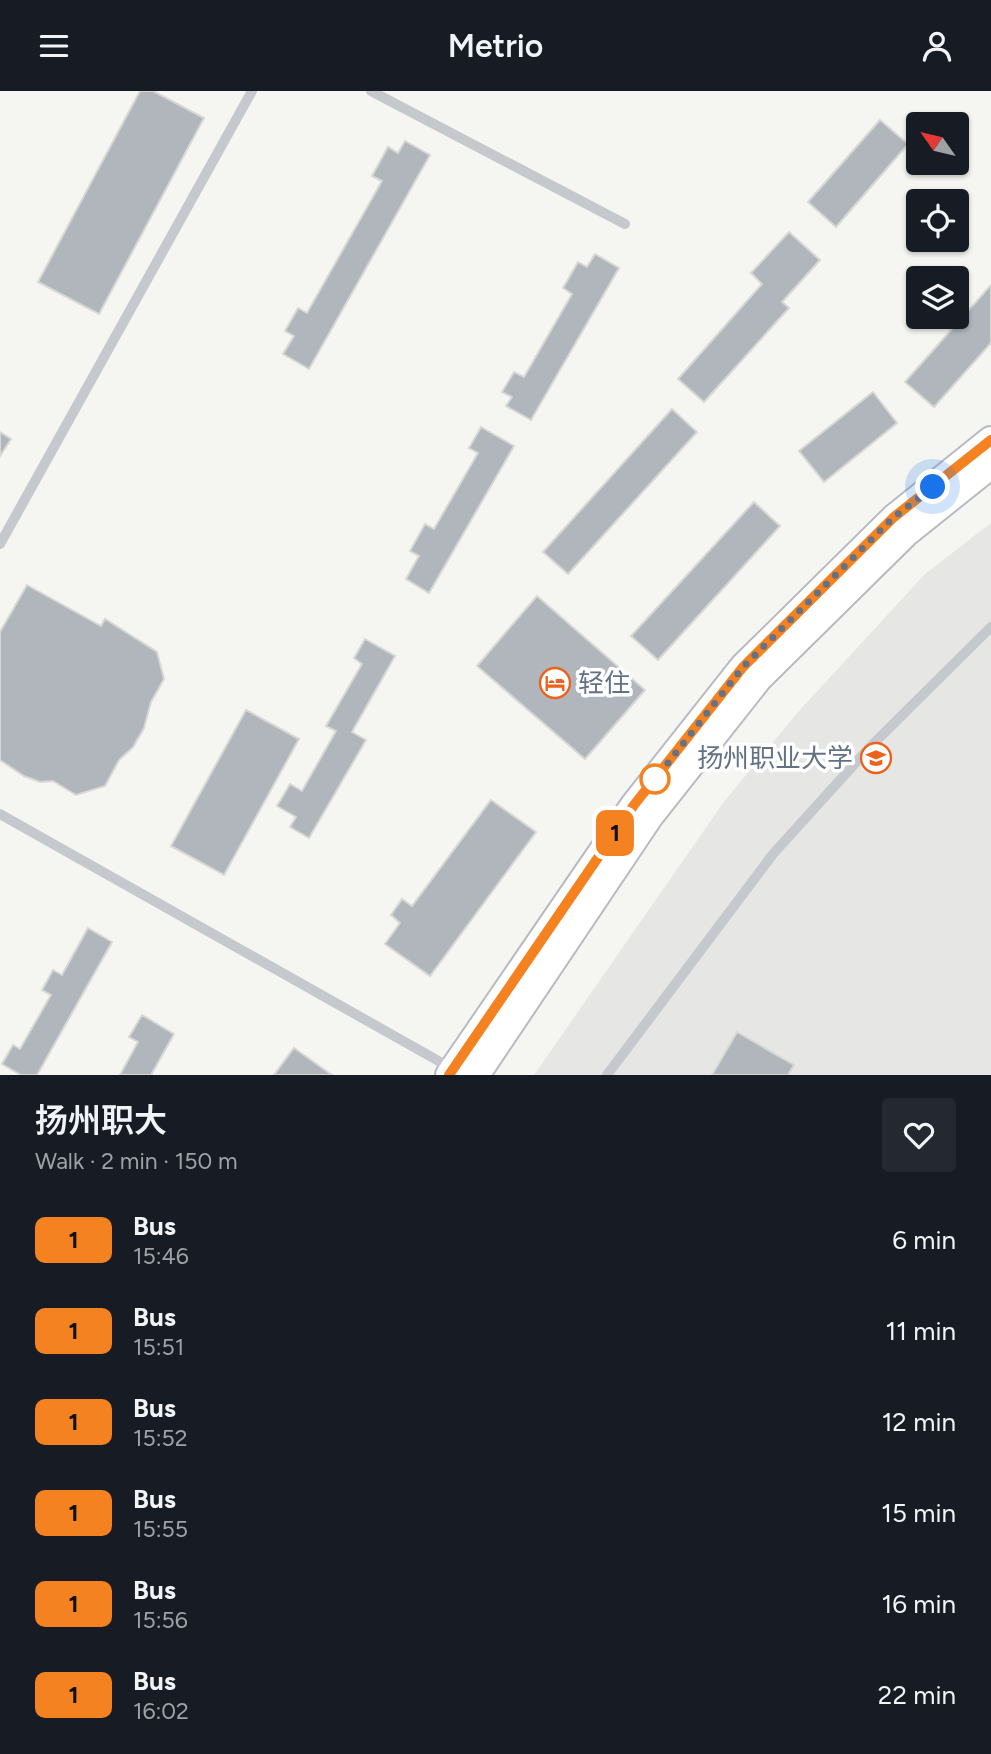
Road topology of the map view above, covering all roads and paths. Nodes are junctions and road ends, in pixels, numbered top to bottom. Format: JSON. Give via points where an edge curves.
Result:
{"nodes":[{"id":1,"x":252,"y":91,"type":"edge"},
{"id":2,"x":371,"y":91,"type":"edge"},
{"id":3,"x":625,"y":224,"type":"dead end"},
{"id":4,"x":991,"y":440,"type":"edge"},
{"id":5,"x":991,"y":465,"type":"edge"},
{"id":6,"x":0,"y":544,"type":"edge"},
{"id":7,"x":991,"y":627,"type":"edge"},
{"id":8,"x":0,"y":814,"type":"edge"},
{"id":9,"x":461,"y":1073,"type":"edge"},
{"id":10,"x":607,"y":1075,"type":"edge"}],
"edges":[{"from":1,"to":6,"type":"lane"},
{"from":2,"to":3,"type":"lane"},
{"from":4,"to":9,"type":"main road","via":[[894,517],[743,667],[634,805]]},
{"from":5,"to":9,"type":"main road","via":[[906,533],[759,678],[650,816]]},
{"from":7,"to":10,"type":"lane","via":[[869,748],[774,854]]},
{"from":8,"to":9,"type":"lane"}]}
